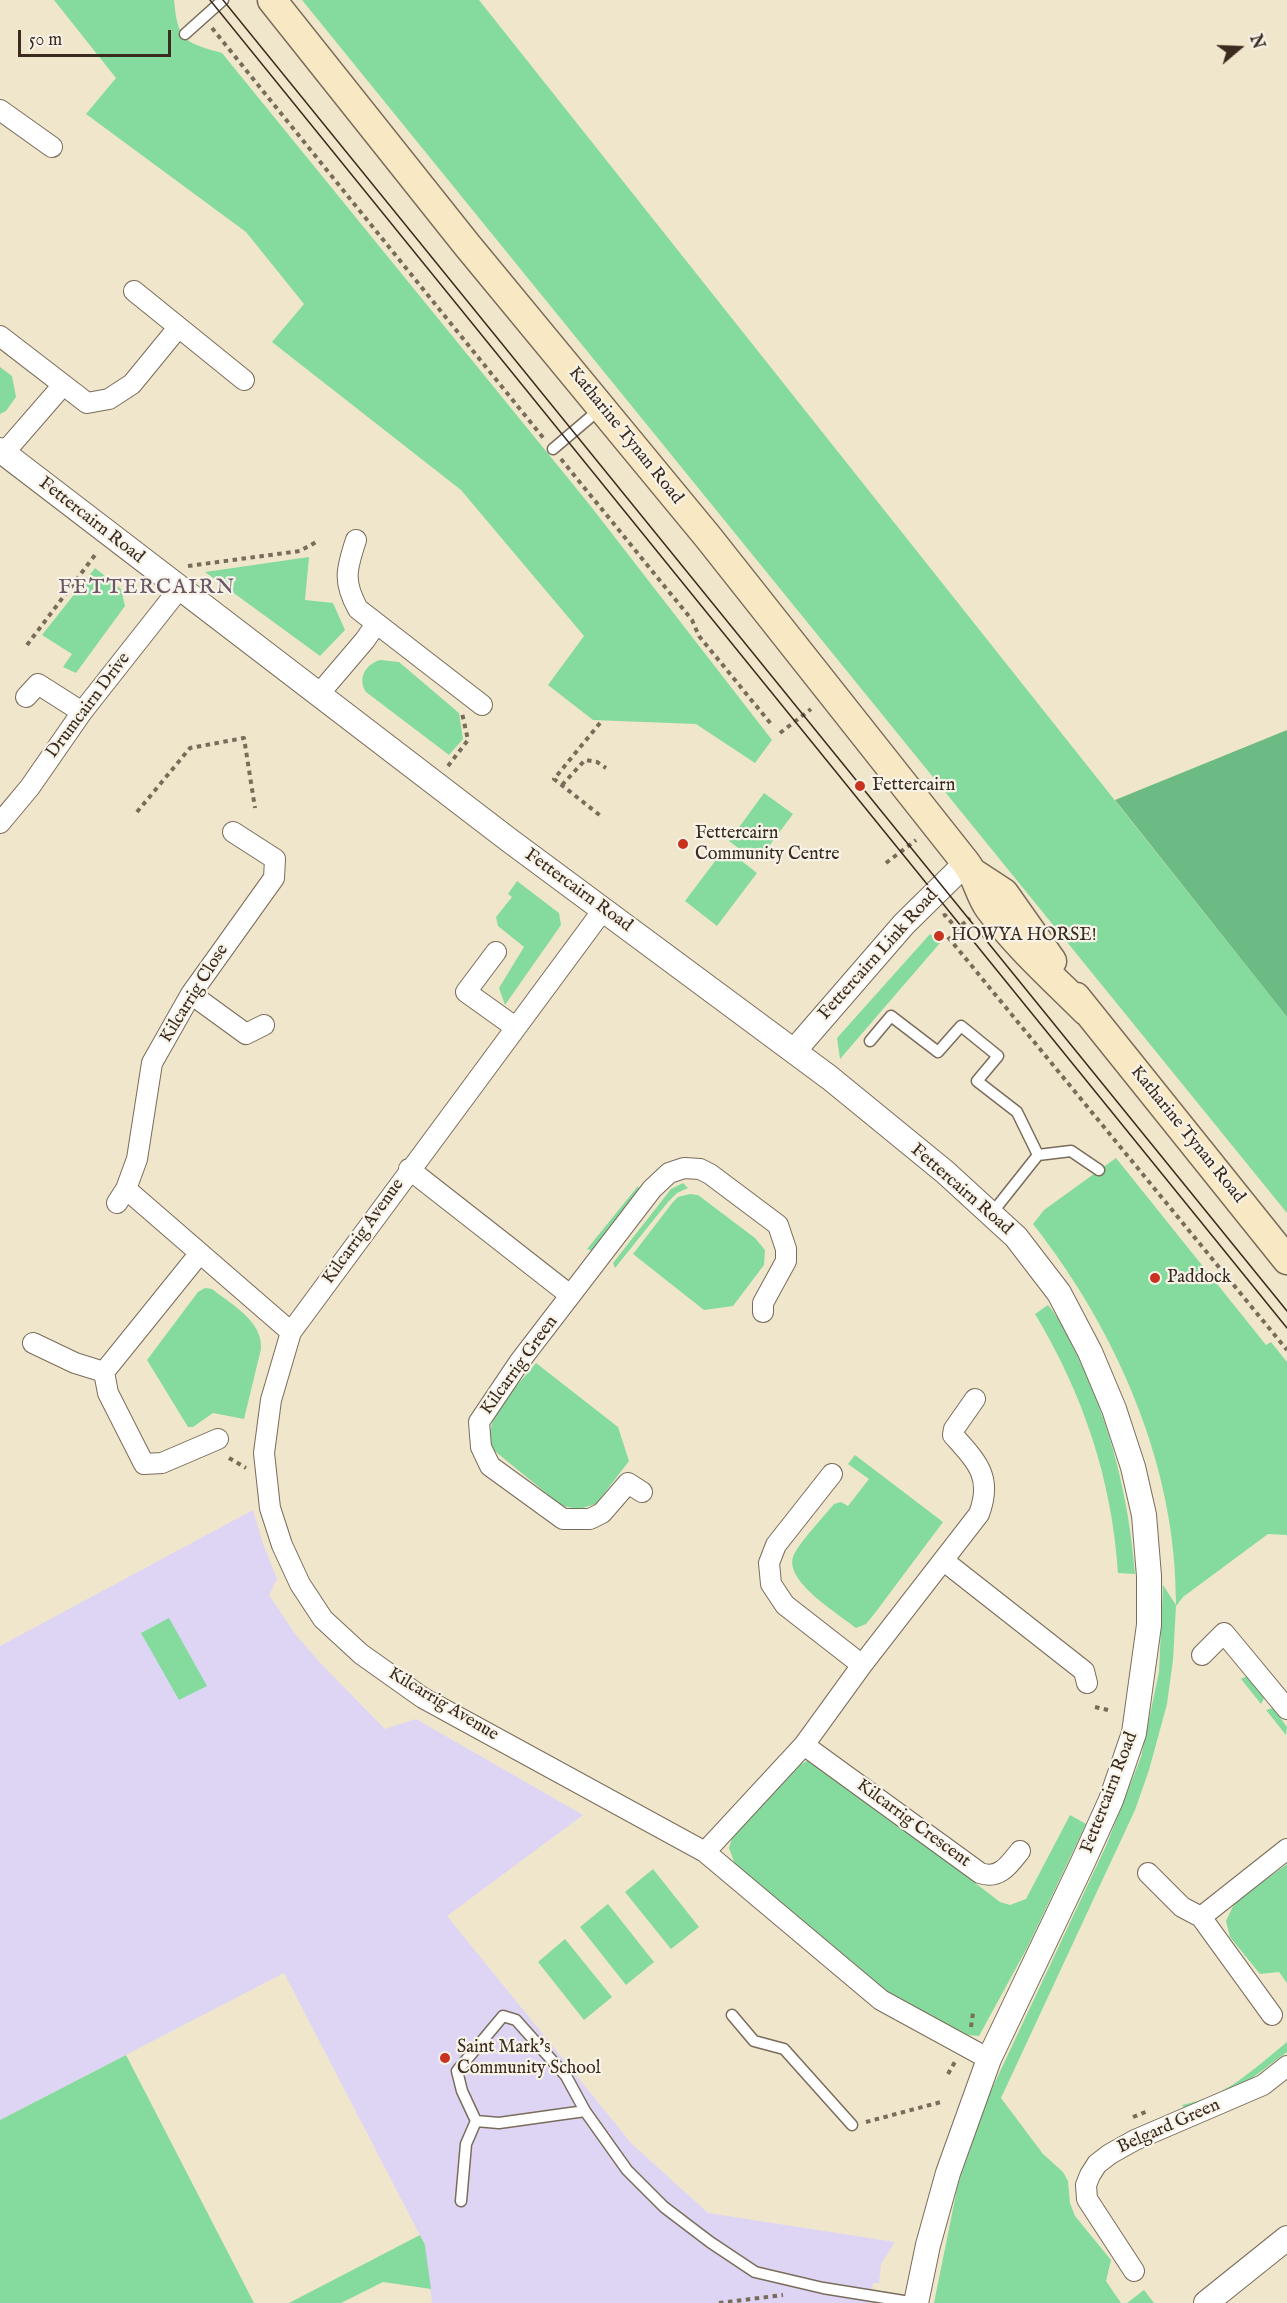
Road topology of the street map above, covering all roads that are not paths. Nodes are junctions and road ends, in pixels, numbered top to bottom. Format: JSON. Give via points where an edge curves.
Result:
{"nodes":[{"id":1,"x":224,"y":0,"type":"edge"},
{"id":2,"x":272,"y":0,"type":"edge"},
{"id":3,"x":185,"y":34,"type":"dead end"},
{"id":4,"x":0,"y":110,"type":"edge"},
{"id":5,"x":52,"y":147,"type":"dead end"},
{"id":6,"x":134,"y":291,"type":"dead end"},
{"id":7,"x":177,"y":329,"type":"junction"},
{"id":8,"x":0,"y":336,"type":"edge"},
{"id":9,"x":244,"y":380,"type":"dead end"},
{"id":10,"x":63,"y":385,"type":"junction"},
{"id":11,"x":602,"y":406,"type":"junction"},
{"id":12,"x":553,"y":449,"type":"road end"},
{"id":13,"x":2,"y":451,"type":"edge"},
{"id":14,"x":356,"y":540,"type":"dead end"},
{"id":15,"x":175,"y":586,"type":"junction"},
{"id":16,"x":376,"y":624,"type":"junction"},
{"id":17,"x":319,"y":694,"type":"junction"},
{"id":18,"x":26,"y":697,"type":"dead end"},
{"id":19,"x":482,"y":705,"type":"dead end"},
{"id":20,"x":82,"y":712,"type":"junction"},
{"id":21,"x":0,"y":824,"type":"edge"},
{"id":22,"x":233,"y":832,"type":"dead end"},
{"id":23,"x":970,"y":868,"type":"junction"},
{"id":24,"x":603,"y":910,"type":"junction"},
{"id":25,"x":496,"y":952,"type":"dead end"},
{"id":26,"x":191,"y":994,"type":"junction"},
{"id":27,"x":264,"y":1025,"type":"dead end"},
{"id":28,"x":515,"y":1028,"type":"junction"},
{"id":29,"x":870,"y":1041,"type":"dead end"},
{"id":30,"x":794,"y":1051,"type":"junction"},
{"id":31,"x":1038,"y":1155,"type":"junction"},
{"id":32,"x":409,"y":1169,"type":"junction"},
{"id":33,"x":1100,"y":1170,"type":"dead end"},
{"id":34,"x":992,"y":1213,"type":"junction"},
{"id":35,"x":200,"y":1253,"type":"junction"},
{"id":36,"x":1287,"y":1260,"type":"edge"},
{"id":37,"x":570,"y":1295,"type":"junction"},
{"id":38,"x":763,"y":1312,"type":"dead end"},
{"id":39,"x":291,"y":1332,"type":"junction"},
{"id":40,"x":33,"y":1343,"type":"dead end"},
{"id":41,"x":104,"y":1372,"type":"junction"},
{"id":42,"x":975,"y":1399,"type":"dead end"},
{"id":43,"x":218,"y":1439,"type":"dead end"},
{"id":44,"x":832,"y":1474,"type":"dead end"},
{"id":45,"x":642,"y":1492,"type":"dead end"},
{"id":46,"x":944,"y":1561,"type":"junction"},
{"id":47,"x":1202,"y":1655,"type":"dead end"},
{"id":48,"x":862,"y":1665,"type":"junction"},
{"id":49,"x":1087,"y":1683,"type":"dead end"},
{"id":50,"x":1287,"y":1709,"type":"edge"},
{"id":51,"x":804,"y":1745,"type":"junction"},
{"id":52,"x":1287,"y":1849,"type":"edge"},
{"id":53,"x":1020,"y":1851,"type":"dead end"},
{"id":54,"x":705,"y":1852,"type":"junction"},
{"id":55,"x":1148,"y":1873,"type":"dead end"},
{"id":56,"x":1201,"y":1917,"type":"junction"},
{"id":57,"x":732,"y":2015,"type":"dead end"},
{"id":58,"x":1272,"y":2015,"type":"dead end"},
{"id":59,"x":988,"y":2059,"type":"junction"},
{"id":60,"x":1287,"y":2066,"type":"edge"},
{"id":61,"x":585,"y":2111,"type":"junction"},
{"id":62,"x":476,"y":2121,"type":"junction"},
{"id":63,"x":852,"y":2125,"type":"road end"},
{"id":64,"x":461,"y":2201,"type":"dead end"},
{"id":65,"x":1287,"y":2238,"type":"edge"},
{"id":66,"x":1134,"y":2271,"type":"dead end"},
{"id":67,"x":916,"y":2303,"type":"edge"},
{"id":68,"x":1206,"y":2303,"type":"edge"}],
"edges":[{"from":1,"to":3,"type":"lane"},
{"from":2,"to":11,"type":"main road","name":"Katharine Tynan Road"},
{"from":4,"to":5,"type":"street"},
{"from":6,"to":7,"type":"street"},
{"from":7,"to":9,"type":"street"},
{"from":7,"to":10,"type":"street","via":[[132,384],[110,399],[87,402]]},
{"from":8,"to":10,"type":"street"},
{"from":10,"to":13,"type":"street"},
{"from":11,"to":12,"type":"lane"},
{"from":11,"to":23,"type":"main road","name":"Katharine Tynan Road"},
{"from":13,"to":15,"type":"street","name":"Fettercairn Road"},
{"from":14,"to":16,"type":"street","via":[[347,589],[358,609]]},
{"from":15,"to":17,"type":"street","name":"Fettercairn Road"},
{"from":15,"to":20,"type":"street","name":"Drumcairn Drive"},
{"from":16,"to":17,"type":"street"},
{"from":16,"to":19,"type":"street"},
{"from":17,"to":24,"type":"street","name":"Fettercairn Road"},
{"from":18,"to":20,"type":"street","via":[[38,684]]},
{"from":20,"to":21,"type":"street","name":"Drumcairn Drive"},
{"from":22,"to":26,"type":"street","name":"Kilcarrig Close","via":[[275,859],[273,878]]},
{"from":23,"to":30,"type":"street","name":"Fettercairn Link Road","via":[[904,924]]},
{"from":23,"to":36,"type":"main road","name":"Katharine Tynan Road","via":[[987,906],[1010,936],[1086,1011]]},
{"from":24,"to":28,"type":"street","name":"Kilcarrig Avenue"},
{"from":24,"to":30,"type":"street","name":"Fettercairn Road"},
{"from":25,"to":28,"type":"street","via":[[466,992]]},
{"from":26,"to":27,"type":"street","via":[[246,1034]]},
{"from":26,"to":35,"type":"street","name":"Kilcarrig Close","via":[[152,1064],[137,1159],[122,1196]]},
{"from":28,"to":32,"type":"street","name":"Kilcarrig Avenue"},
{"from":29,"to":31,"type":"lane","via":[[891,1016],[938,1052],[961,1026],[999,1056],[977,1081],[1017,1112]]},
{"from":30,"to":34,"type":"street","name":"Fettercairn Road"},
{"from":31,"to":33,"type":"lane","via":[[1071,1151]]},
{"from":31,"to":34,"type":"lane"},
{"from":32,"to":37,"type":"street"},
{"from":32,"to":39,"type":"street","name":"Kilcarrig Avenue"},
{"from":34,"to":59,"type":"street","name":"Fettercairn Road","via":[[1059,1293],[1114,1408],[1144,1515],[1149,1586],[1146,1661],[1134,1733],[1111,1800]]},
{"from":35,"to":39,"type":"street","name":"Kilcarrig Close"},
{"from":35,"to":41,"type":"street"},
{"from":37,"to":38,"type":"street","name":"Kilcarrig Green","via":[[669,1173],[684,1168],[700,1169],[778,1225],[786,1262],[763,1303]]},
{"from":37,"to":45,"type":"street","name":"Kilcarrig Green","via":[[483,1414],[479,1422],[481,1447],[490,1466],[563,1519],[590,1519],[602,1513],[628,1483]]},
{"from":39,"to":54,"type":"street","name":"Kilcarrig Avenue","via":[[271,1400],[264,1453],[270,1508],[300,1584],[323,1619],[361,1654],[423,1698]]},
{"from":40,"to":41,"type":"street"},
{"from":41,"to":43,"type":"street","via":[[108,1393],[144,1464],[162,1463]]},
{"from":42,"to":46,"type":"street","via":[[953,1435],[982,1471],[985,1497],[979,1514]]},
{"from":44,"to":48,"type":"street","via":[[776,1545],[769,1563],[771,1584],[785,1605]]},
{"from":46,"to":48,"type":"street"},
{"from":46,"to":49,"type":"street","via":[[1084,1671]]},
{"from":47,"to":50,"type":"street","via":[[1224,1633]]},
{"from":48,"to":51,"type":"street"},
{"from":51,"to":53,"type":"street","name":"Kilcarrig Crescent","via":[[980,1873],[998,1874]]},
{"from":51,"to":54,"type":"street"},
{"from":52,"to":56,"type":"street"},
{"from":54,"to":59,"type":"street","name":"Kilcarrig Avenue","via":[[881,2000]]},
{"from":55,"to":56,"type":"street","via":[[1182,1906]]},
{"from":56,"to":58,"type":"street"},
{"from":57,"to":63,"type":"lane","via":[[754,2041],[783,2049]]},
{"from":59,"to":67,"type":"street","name":"Fettercairn Road","via":[[948,2173]]},
{"from":60,"to":66,"type":"street","name":"Belgard Green","via":[[1263,2085],[1134,2140],[1097,2164],[1086,2186],[1087,2199]]},
{"from":61,"to":62,"type":"lane","via":[[499,2123]]},
{"from":61,"to":62,"type":"lane","via":[[566,2076],[516,2020],[503,2016],[457,2071]]},
{"from":61,"to":67,"type":"lane","via":[[627,2170],[664,2206],[755,2272],[823,2289]]},
{"from":62,"to":64,"type":"lane","via":[[466,2144]]},
{"from":65,"to":68,"type":"street"}]}
